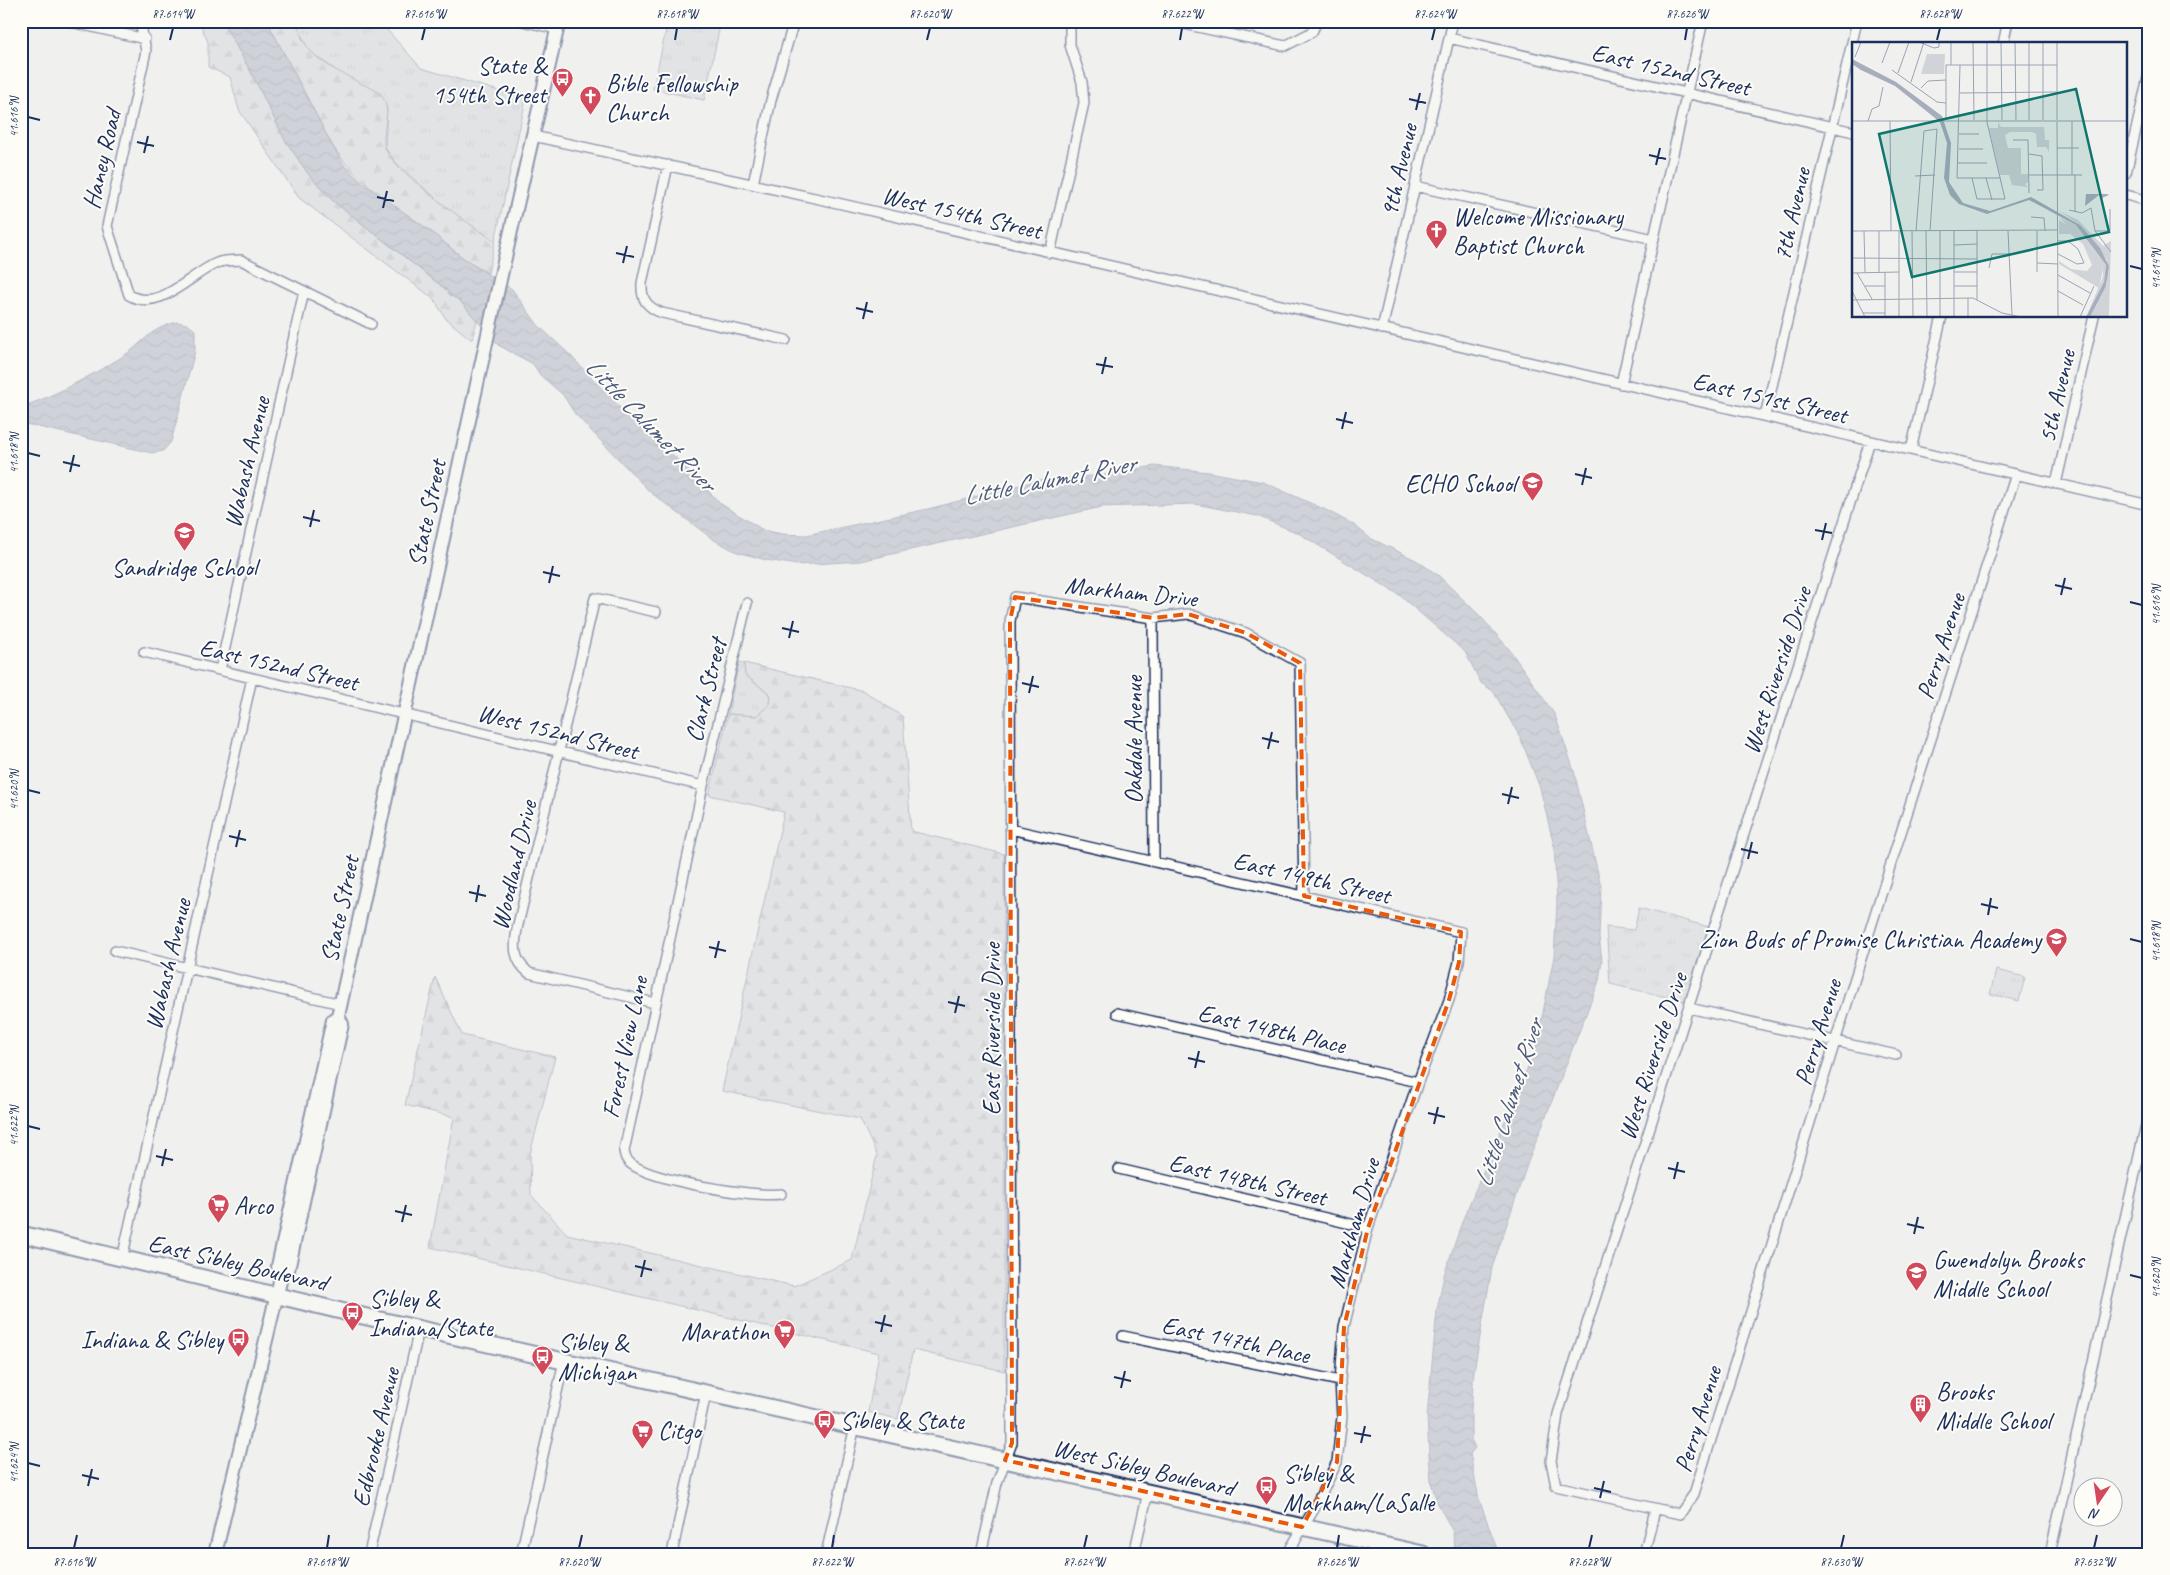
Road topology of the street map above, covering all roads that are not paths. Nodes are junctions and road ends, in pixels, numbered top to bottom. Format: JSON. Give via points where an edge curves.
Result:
{"nodes":[{"id":1,"x":66,"y":21,"type":"edge"},
{"id":2,"x":140,"y":21,"type":"edge"},
{"id":3,"x":522,"y":21,"type":"edge"},
{"id":4,"x":794,"y":21,"type":"edge"},
{"id":5,"x":1070,"y":21,"type":"edge"},
{"id":6,"x":1170,"y":21,"type":"edge"},
{"id":7,"x":1317,"y":21,"type":"edge"},
{"id":8,"x":1453,"y":21,"type":"edge"},
{"id":9,"x":1703,"y":21,"type":"edge"},
{"id":10,"x":1856,"y":21,"type":"edge"},
{"id":11,"x":2008,"y":21,"type":"edge"},
{"id":12,"x":558,"y":25,"type":"edge"},
{"id":13,"x":1450,"y":38,"type":"junction"},
{"id":14,"x":145,"y":39,"type":"junction"},
{"id":15,"x":2003,"y":42,"type":"edge"},
{"id":16,"x":2149,"y":73,"type":"edge"},
{"id":17,"x":1687,"y":93,"type":"junction"},
{"id":18,"x":1832,"y":127,"type":"junction"},
{"id":19,"x":1852,"y":132,"type":"edge"},
{"id":20,"x":533,"y":136,"type":"junction"},
{"id":21,"x":2128,"y":164,"type":"edge"},
{"id":22,"x":668,"y":165,"type":"junction"},
{"id":23,"x":753,"y":184,"type":"junction"},
{"id":24,"x":1415,"y":186,"type":"junction"},
{"id":25,"x":2128,"y":195,"type":"edge"},
{"id":26,"x":2149,"y":200,"type":"edge"},
{"id":27,"x":1654,"y":240,"type":"junction"},
{"id":28,"x":1050,"y":253,"type":"junction"},
{"id":29,"x":304,"y":291,"type":"junction"},
{"id":30,"x":1942,"y":318,"type":"edge"},
{"id":31,"x":2094,"y":318,"type":"edge"},
{"id":32,"x":371,"y":324,"type":"dead end"},
{"id":33,"x":1382,"y":329,"type":"junction"},
{"id":34,"x":786,"y":340,"type":"dead end"},
{"id":35,"x":1621,"y":384,"type":"junction"},
{"id":36,"x":1766,"y":416,"type":"junction"},
{"id":37,"x":1870,"y":441,"type":"junction"},
{"id":38,"x":1911,"y":450,"type":"junction"},
{"id":39,"x":2016,"y":474,"type":"junction"},
{"id":40,"x":2056,"y":484,"type":"junction"},
{"id":41,"x":2149,"y":505,"type":"edge"},
{"id":42,"x":1015,"y":597,"type":"joint"},
{"id":43,"x":747,"y":603,"type":"dead end"},
{"id":44,"x":656,"y":612,"type":"dead end"},
{"id":45,"x":1153,"y":618,"type":"junction"},
{"id":46,"x":144,"y":652,"type":"dead end"},
{"id":47,"x":220,"y":670,"type":"junction"},
{"id":48,"x":252,"y":678,"type":"junction"},
{"id":49,"x":405,"y":714,"type":"junction"},
{"id":50,"x":560,"y":752,"type":"junction"},
{"id":51,"x":703,"y":786,"type":"junction"},
{"id":52,"x":1010,"y":829,"type":"junction"},
{"id":53,"x":1154,"y":862,"type":"junction"},
{"id":54,"x":1304,"y":896,"type":"junction"},
{"id":55,"x":1461,"y":932,"type":"joint"},
{"id":56,"x":115,"y":951,"type":"dead end"},
{"id":57,"x":186,"y":968,"type":"junction"},
{"id":58,"x":655,"y":1003,"type":"junction"},
{"id":59,"x":1689,"y":1008,"type":"junction"},
{"id":60,"x":340,"y":1010,"type":"junction"},
{"id":61,"x":1116,"y":1014,"type":"dead end"},
{"id":62,"x":1835,"y":1042,"type":"junction"},
{"id":63,"x":1896,"y":1055,"type":"dead end"},
{"id":64,"x":1418,"y":1082,"type":"junction"},
{"id":65,"x":2149,"y":1111,"type":"edge"},
{"id":66,"x":1119,"y":1169,"type":"dead end"},
{"id":67,"x":781,"y":1194,"type":"dead end"},
{"id":68,"x":1368,"y":1228,"type":"junction"},
{"id":69,"x":21,"y":1234,"type":"edge"},
{"id":70,"x":122,"y":1259,"type":"junction"},
{"id":71,"x":276,"y":1296,"type":"junction"},
{"id":72,"x":419,"y":1329,"type":"junction"},
{"id":73,"x":1124,"y":1336,"type":"dead end"},
{"id":74,"x":564,"y":1361,"type":"junction"},
{"id":75,"x":1340,"y":1381,"type":"junction"},
{"id":76,"x":706,"y":1393,"type":"junction"},
{"id":77,"x":855,"y":1426,"type":"junction"},
{"id":78,"x":1005,"y":1460,"type":"junction"},
{"id":79,"x":1148,"y":1492,"type":"junction"},
{"id":80,"x":1655,"y":1510,"type":"junction"},
{"id":81,"x":1302,"y":1527,"type":"junction"},
{"id":82,"x":215,"y":1554,"type":"edge"},
{"id":83,"x":369,"y":1554,"type":"edge"},
{"id":84,"x":521,"y":1554,"type":"edge"},
{"id":85,"x":672,"y":1554,"type":"edge"},
{"id":86,"x":826,"y":1554,"type":"edge"},
{"id":87,"x":981,"y":1554,"type":"edge"},
{"id":88,"x":1134,"y":1554,"type":"edge"},
{"id":89,"x":1288,"y":1554,"type":"edge"},
{"id":90,"x":1423,"y":1554,"type":"edge"},
{"id":91,"x":1644,"y":1554,"type":"edge"},
{"id":92,"x":2050,"y":1554,"type":"edge"}],
"edges":[{"from":1,"to":14,"type":"street"},
{"from":2,"to":14,"type":"street","name":"Haney Road"},
{"from":3,"to":12,"type":"street"},
{"from":4,"to":23,"type":"street","via":[[771,100]]},
{"from":5,"to":28,"type":"street","via":[[1070,45],[1082,82],[1084,103]]},
{"from":6,"to":7,"type":"street","via":[[1285,46],[1312,32]]},
{"from":8,"to":13,"type":"street","name":"9th Avenue"},
{"from":9,"to":17,"type":"street"},
{"from":10,"to":18,"type":"street","name":"7th Avenue"},
{"from":11,"to":15,"type":"street"},
{"from":12,"to":20,"type":"main road","name":"State Street"},
{"from":13,"to":17,"type":"street","name":"East 152nd Street"},
{"from":13,"to":24,"type":"street","name":"9th Avenue"},
{"from":14,"to":29,"type":"street","name":"Haney Road","via":[[146,51],[107,226],[129,295],[137,300],[152,300],[218,262],[241,260]]},
{"from":16,"to":21,"type":"street"},
{"from":17,"to":18,"type":"street","name":"East 152nd Street"},
{"from":17,"to":27,"type":"street"},
{"from":18,"to":19,"type":"street","name":"East 152nd Street"},
{"from":18,"to":36,"type":"street","name":"7th Avenue"},
{"from":20,"to":22,"type":"street","name":"West 154th Street"},
{"from":20,"to":49,"type":"main road","name":"State Street"},
{"from":22,"to":23,"type":"street","name":"West 154th Street"},
{"from":22,"to":34,"type":"street","via":[[642,283],[644,301],[662,313]]},
{"from":23,"to":28,"type":"street","name":"West 154th Street"},
{"from":24,"to":27,"type":"street"},
{"from":24,"to":33,"type":"street","name":"9th Avenue"},
{"from":25,"to":26,"type":"street"},
{"from":27,"to":35,"type":"street"},
{"from":28,"to":33,"type":"street","name":"West 154th Street"},
{"from":29,"to":32,"type":"street"},
{"from":29,"to":47,"type":"street","name":"Wabash Avenue"},
{"from":30,"to":38,"type":"street"},
{"from":31,"to":40,"type":"street","name":"5th Avenue"},
{"from":33,"to":35,"type":"street","name":"East 151st Street"},
{"from":35,"to":36,"type":"street","name":"East 151st Street"},
{"from":36,"to":37,"type":"street","name":"East 151st Street"},
{"from":37,"to":38,"type":"street","name":"East 151st Street"},
{"from":37,"to":59,"type":"street","name":"West Riverside Drive"},
{"from":38,"to":39,"type":"street","name":"East 151st Street"},
{"from":39,"to":40,"type":"street","name":"East 151st Street"},
{"from":39,"to":62,"type":"street","name":"Perry Avenue"},
{"from":40,"to":41,"type":"street","name":"East 151st Street"},
{"from":42,"to":45,"type":"street","name":"Markham Drive"},
{"from":42,"to":52,"type":"street","name":"East Riverside Drive","via":[[1010,621]]},
{"from":43,"to":51,"type":"street","name":"Clark Street"},
{"from":44,"to":50,"type":"street","name":"Woodland Drive","via":[[595,598]]},
{"from":45,"to":53,"type":"street","name":"Oakdale Avenue"},
{"from":45,"to":54,"type":"street","name":"Markham Drive","via":[[1188,614],[1246,633],[1300,663]]},
{"from":46,"to":47,"type":"street","name":"East 152nd Street"},
{"from":47,"to":48,"type":"street","name":"East 152nd Street"},
{"from":48,"to":49,"type":"street","name":"East 152nd Street"},
{"from":48,"to":57,"type":"street","name":"Wabash Avenue"},
{"from":49,"to":50,"type":"street","name":"West 152nd Street"},
{"from":49,"to":60,"type":"main road","name":"State Street"},
{"from":50,"to":51,"type":"street","name":"West 152nd Street"},
{"from":50,"to":58,"type":"street","name":"Woodland Drive","via":[[517,929],[517,960],[529,973]]},
{"from":51,"to":58,"type":"street","name":"Forest View Lane"},
{"from":52,"to":53,"type":"street"},
{"from":52,"to":78,"type":"street","name":"East Riverside Drive","via":[[1012,1443]]},
{"from":53,"to":54,"type":"street","name":"East 149th Street"},
{"from":54,"to":55,"type":"street","name":"East 149th Street"},
{"from":55,"to":64,"type":"street","name":"Markham Drive","via":[[1459,962],[1449,1000]]},
{"from":56,"to":57,"type":"street"},
{"from":57,"to":60,"type":"street"},
{"from":57,"to":70,"type":"street","name":"Wabash Avenue"},
{"from":58,"to":67,"type":"street","name":"Forest View Lane","via":[[624,1142],[625,1158],[642,1170],[677,1180],[733,1192],[763,1196]]},
{"from":59,"to":62,"type":"street"},
{"from":59,"to":80,"type":"street","name":"West Riverside Drive","via":[[1558,1414],[1551,1461],[1556,1486]]},
{"from":60,"to":71,"type":"main road","name":"State Street","via":[[333,1020],[301,1158],[278,1266],[285,1271]]},
{"from":61,"to":64,"type":"street","name":"East 148th Place"},
{"from":62,"to":63,"type":"street"},
{"from":62,"to":80,"type":"street","name":"Perry Avenue","via":[[1694,1494],[1680,1514]]},
{"from":64,"to":68,"type":"street","name":"Markham Drive"},
{"from":65,"to":92,"type":"street"},
{"from":66,"to":68,"type":"street","name":"East 148th Street"},
{"from":68,"to":75,"type":"street","name":"Markham Drive","via":[[1344,1327]]},
{"from":69,"to":70,"type":"main road","name":"East Sibley Boulevard"},
{"from":70,"to":71,"type":"main road","name":"East Sibley Boulevard"},
{"from":71,"to":72,"type":"main road","name":"East Sibley Boulevard"},
{"from":71,"to":82,"type":"main road","name":"State Street"},
{"from":72,"to":74,"type":"main road","name":"East Sibley Boulevard"},
{"from":72,"to":83,"type":"street","name":"Edbrooke Avenue"},
{"from":73,"to":75,"type":"street","name":"East 147th Place"},
{"from":74,"to":76,"type":"main road","name":"East Sibley Boulevard"},
{"from":74,"to":84,"type":"street"},
{"from":75,"to":81,"type":"street","name":"Markham Drive","via":[[1342,1416],[1337,1462]]},
{"from":76,"to":77,"type":"main road","name":"East Sibley Boulevard"},
{"from":76,"to":85,"type":"street"},
{"from":77,"to":78,"type":"main road","name":"West Sibley Boulevard"},
{"from":77,"to":86,"type":"street"},
{"from":78,"to":79,"type":"main road","name":"West Sibley Boulevard"},
{"from":78,"to":87,"type":"street","name":"East Riverside Drive"},
{"from":79,"to":81,"type":"main road","name":"West Sibley Boulevard"},
{"from":79,"to":88,"type":"street"},
{"from":80,"to":91,"type":"street"},
{"from":81,"to":89,"type":"street","name":"Markham Drive"},
{"from":81,"to":90,"type":"main road","name":"West Sibley Boulevard"}]}
